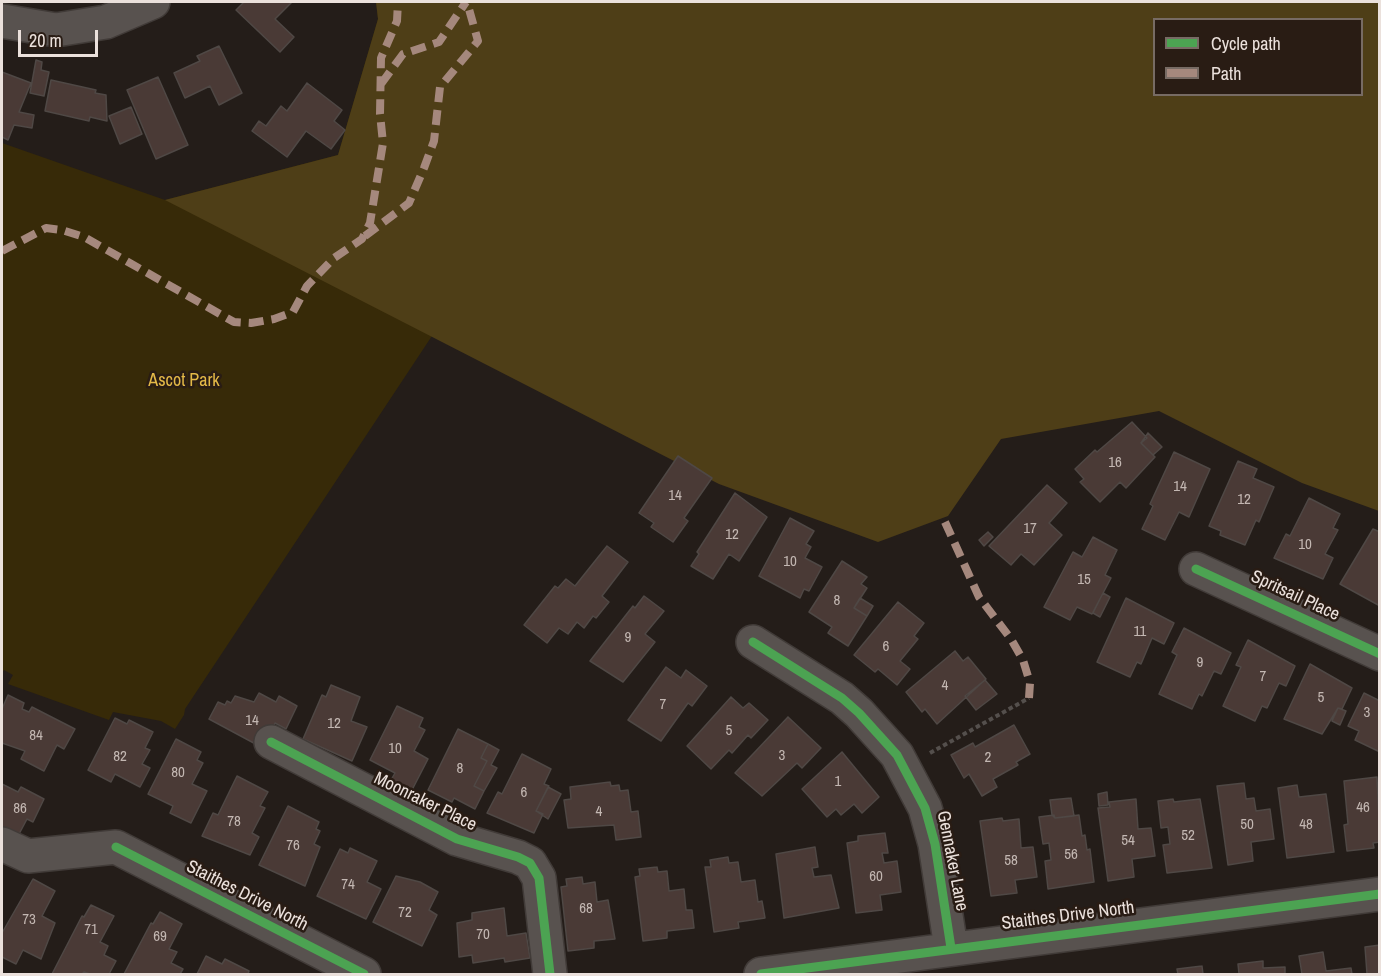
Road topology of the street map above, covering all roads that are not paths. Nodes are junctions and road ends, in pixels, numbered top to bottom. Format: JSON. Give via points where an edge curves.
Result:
{"nodes":[{"id":1,"x":153,"y":2,"type":"edge"},
{"id":2,"x":2,"y":21,"type":"edge"},
{"id":3,"x":1196,"y":569,"type":"dead end"},
{"id":4,"x":753,"y":642,"type":"dead end"},
{"id":5,"x":1380,"y":654,"type":"edge"},
{"id":6,"x":271,"y":742,"type":"dead end"},
{"id":7,"x":2,"y":844,"type":"edge"},
{"id":8,"x":1380,"y":894,"type":"edge"},
{"id":9,"x":951,"y":948,"type":"junction"},
{"id":10,"x":364,"y":975,"type":"edge"},
{"id":11,"x":550,"y":975,"type":"edge"},
{"id":12,"x":761,"y":975,"type":"edge"}],
"edges":[{"from":1,"to":2,"type":"street","via":[[106,22],[56,30]]},
{"from":3,"to":5,"type":"street","name":"Spritsail Place"},
{"from":4,"to":9,"type":"street","name":"Gennaker Lane","via":[[842,698],[879,734],[905,767],[925,808],[935,844]]},
{"from":6,"to":11,"type":"street","name":"Moonraker Place","via":[[457,839],[530,863],[539,878]]},
{"from":7,"to":10,"type":"street","name":"Staithes Drive North","via":[[28,856],[116,847]]},
{"from":8,"to":9,"type":"street","name":"Staithes Drive North"},
{"from":9,"to":12,"type":"street","name":"Staithes Drive North"}]}
